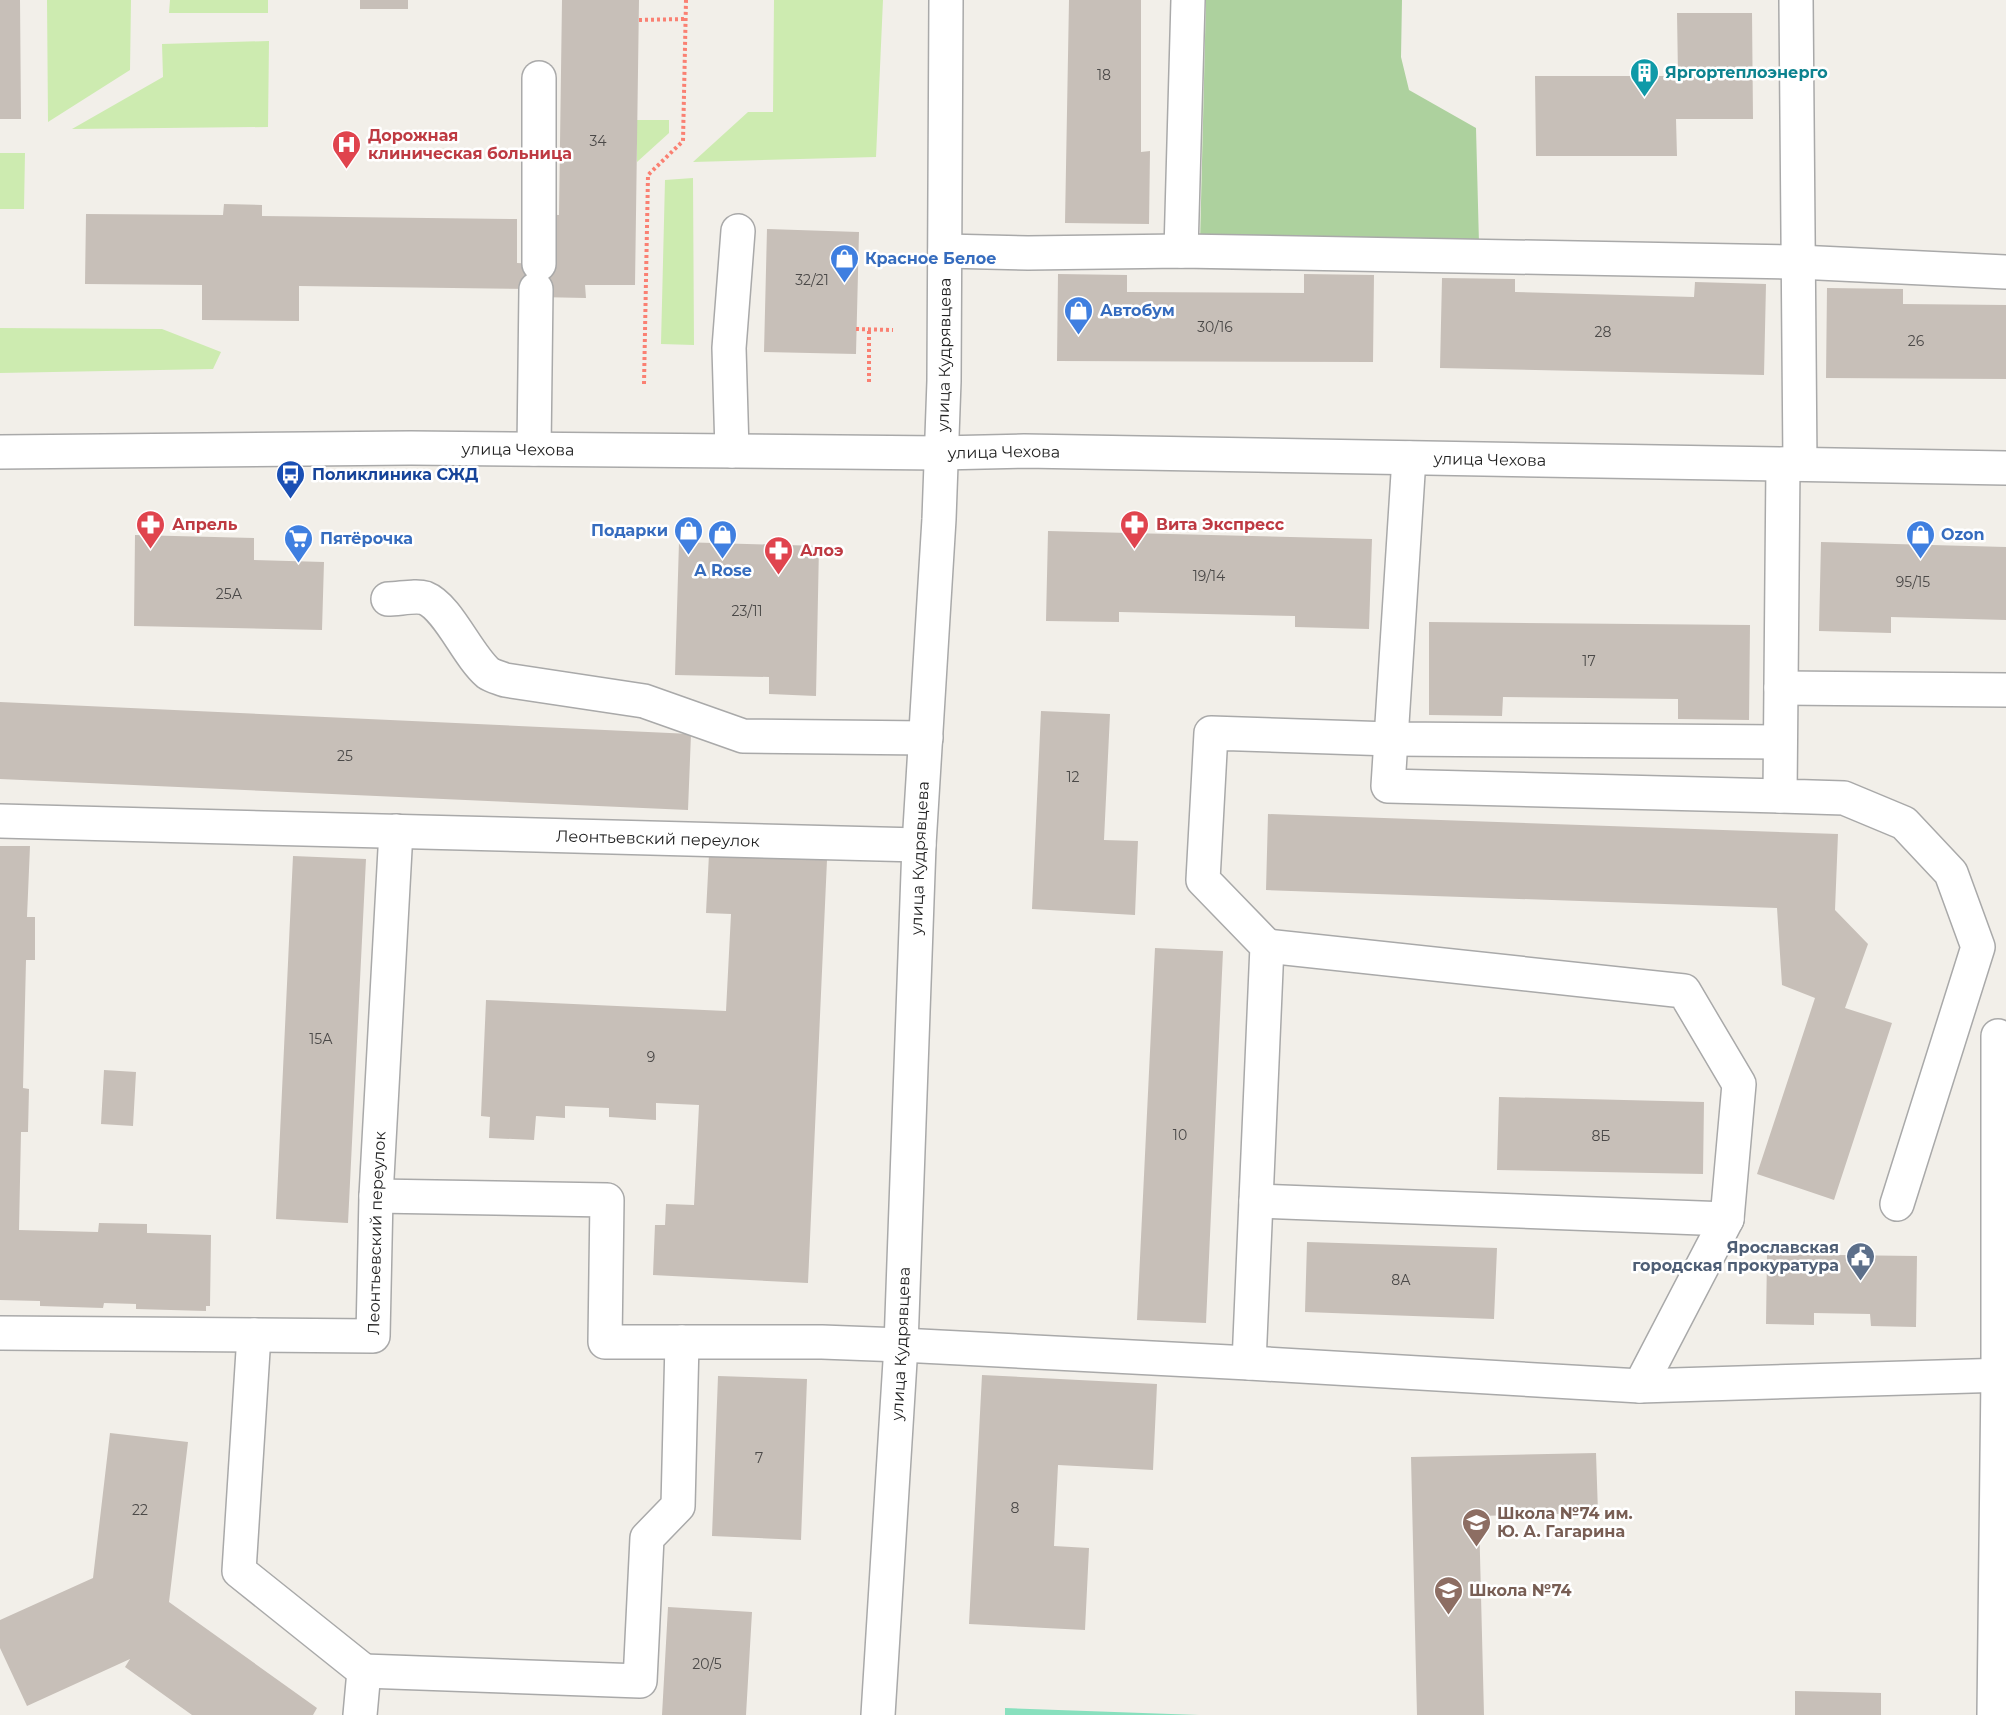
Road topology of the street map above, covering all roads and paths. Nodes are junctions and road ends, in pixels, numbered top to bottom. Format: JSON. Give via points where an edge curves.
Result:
{"nodes":[{"id":1,"x":686,"y":0,"type":"edge"},
{"id":2,"x":946,"y":0,"type":"edge"},
{"id":3,"x":1188,"y":0,"type":"edge"},
{"id":4,"x":1796,"y":0,"type":"edge"},
{"id":5,"x":686,"y":19,"type":"junction"},
{"id":6,"x":639,"y":20,"type":"dead end"},
{"id":7,"x":539,"y":78,"type":"dead end"},
{"id":8,"x":738,"y":231,"type":"dead end"},
{"id":9,"x":945,"y":251,"type":"junction"},
{"id":10,"x":1181,"y":251,"type":"junction"},
{"id":11,"x":1798,"y":262,"type":"junction"},
{"id":12,"x":2006,"y":272,"type":"edge"},
{"id":13,"x":856,"y":329,"type":"dead end"},
{"id":14,"x":869,"y":329,"type":"junction"},
{"id":15,"x":893,"y":330,"type":"dead end"},
{"id":16,"x":869,"y":382,"type":"dead end"},
{"id":17,"x":644,"y":384,"type":"dead end"},
{"id":18,"x":534,"y":449,"type":"junction"},
{"id":19,"x":732,"y":451,"type":"junction"},
{"id":20,"x":0,"y":452,"type":"edge"},
{"id":21,"x":940,"y":453,"type":"junction"},
{"id":22,"x":1409,"y":458,"type":"junction"},
{"id":23,"x":1792,"y":464,"type":"junction"},
{"id":24,"x":2006,"y":468,"type":"edge"},
{"id":25,"x":388,"y":599,"type":"dead end"},
{"id":26,"x":1781,"y":688,"type":"junction"},
{"id":27,"x":2006,"y":690,"type":"edge"},
{"id":28,"x":926,"y":738,"type":"junction"},
{"id":29,"x":1391,"y":739,"type":"junction"},
{"id":30,"x":1780,"y":741,"type":"junction"},
{"id":31,"x":1780,"y":796,"type":"junction"},
{"id":32,"x":0,"y":821,"type":"edge"},
{"id":33,"x":396,"y":831,"type":"junction"},
{"id":34,"x":919,"y":845,"type":"junction"},
{"id":35,"x":1267,"y":946,"type":"junction"},
{"id":36,"x":1998,"y":1036,"type":"dead end"},
{"id":37,"x":376,"y":1196,"type":"junction"},
{"id":38,"x":1256,"y":1201,"type":"junction"},
{"id":39,"x":1897,"y":1204,"type":"dead end"},
{"id":40,"x":1727,"y":1220,"type":"junction"},
{"id":41,"x":0,"y":1333,"type":"edge"},
{"id":42,"x":254,"y":1335,"type":"junction"},
{"id":43,"x":682,"y":1342,"type":"junction"},
{"id":44,"x":901,"y":1345,"type":"junction"},
{"id":45,"x":1249,"y":1363,"type":"junction"},
{"id":46,"x":2002,"y":1375,"type":"edge"},
{"id":47,"x":1640,"y":1386,"type":"junction"},
{"id":48,"x":2000,"y":1668,"type":"edge"},
{"id":49,"x":364,"y":1671,"type":"junction"},
{"id":50,"x":360,"y":1715,"type":"edge"},
{"id":51,"x":878,"y":1715,"type":"edge"},
{"id":52,"x":1994,"y":1715,"type":"edge"}],
"edges":[{"from":1,"to":5,"type":"path"},
{"from":2,"to":9,"type":"street","name":"улица Кудрявцева"},
{"from":3,"to":10,"type":"street"},
{"from":4,"to":11,"type":"street"},
{"from":5,"to":6,"type":"path"},
{"from":5,"to":17,"type":"path","via":[[683,141],[648,175]]},
{"from":7,"to":18,"type":"street"},
{"from":8,"to":19,"type":"street","via":[[729,348]]},
{"from":9,"to":10,"type":"street"},
{"from":9,"to":21,"type":"street","name":"улица Кудрявцева"},
{"from":10,"to":11,"type":"street"},
{"from":11,"to":12,"type":"street"},
{"from":11,"to":23,"type":"street"},
{"from":13,"to":14,"type":"path"},
{"from":14,"to":15,"type":"path"},
{"from":14,"to":16,"type":"path"},
{"from":18,"to":19,"type":"street","name":"улица Чехова"},
{"from":18,"to":20,"type":"street","name":"улица Чехова"},
{"from":19,"to":21,"type":"street","name":"улица Чехова"},
{"from":21,"to":22,"type":"street","name":"улица Чехова"},
{"from":21,"to":28,"type":"street","name":"улица Кудрявцева"},
{"from":22,"to":23,"type":"street","name":"улица Чехова"},
{"from":22,"to":29,"type":"street"},
{"from":23,"to":24,"type":"street","name":"улица Чехова"},
{"from":23,"to":26,"type":"street"},
{"from":25,"to":28,"type":"street","via":[[424,598],[435,604],[489,674],[505,680],[644,701],[743,736]]},
{"from":26,"to":27,"type":"street"},
{"from":26,"to":30,"type":"street"},
{"from":28,"to":34,"type":"street","name":"улица Кудрявцева"},
{"from":29,"to":30,"type":"street"},
{"from":29,"to":31,"type":"street","via":[[1388,786]]},
{"from":29,"to":35,"type":"street","via":[[1211,733],[1203,880]]},
{"from":30,"to":31,"type":"street"},
{"from":31,"to":39,"type":"street","via":[[1844,798],[1904,823],[1951,873],[1978,947]]},
{"from":32,"to":33,"type":"street","name":"Леонтьевский переулок"},
{"from":33,"to":34,"type":"street","name":"Леонтьевский переулок"},
{"from":33,"to":37,"type":"street","name":"Леонтьевский переулок"},
{"from":34,"to":44,"type":"street","name":"улица Кудрявцева"},
{"from":35,"to":38,"type":"street"},
{"from":35,"to":40,"type":"street","via":[[1684,991],[1738,1084]]},
{"from":36,"to":46,"type":"street"},
{"from":37,"to":42,"type":"street","name":"Леонтьевский переулок","via":[[373,1335]]},
{"from":37,"to":43,"type":"street","via":[[607,1200],[605,1342]]},
{"from":38,"to":40,"type":"street"},
{"from":38,"to":45,"type":"street"},
{"from":40,"to":47,"type":"street"},
{"from":41,"to":42,"type":"street","name":"Леонтьевский переулок"},
{"from":42,"to":49,"type":"street","via":[[239,1570]]},
{"from":43,"to":44,"type":"street"},
{"from":43,"to":49,"type":"street","via":[[678,1506],[647,1538],[640,1681]]},
{"from":44,"to":45,"type":"street"},
{"from":44,"to":51,"type":"street","name":"улица Кудрявцева"},
{"from":45,"to":47,"type":"street"},
{"from":46,"to":47,"type":"street"},
{"from":46,"to":48,"type":"street"},
{"from":48,"to":52,"type":"street"},
{"from":49,"to":50,"type":"street"}]}
